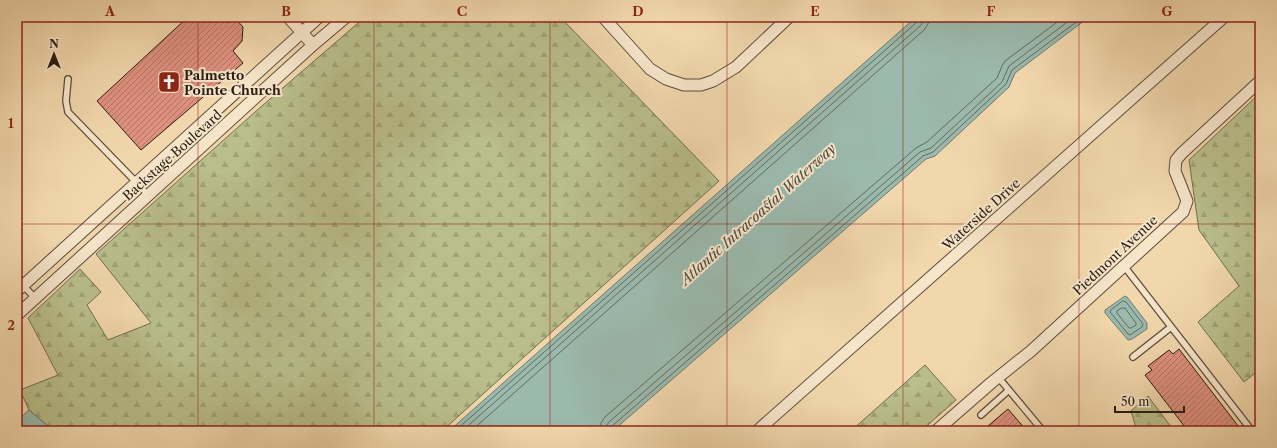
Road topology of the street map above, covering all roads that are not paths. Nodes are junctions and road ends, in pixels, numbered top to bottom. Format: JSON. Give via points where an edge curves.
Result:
{"nodes":[{"id":1,"x":288,"y":17,"type":"edge"},
{"id":2,"x":319,"y":17,"type":"edge"},
{"id":3,"x":346,"y":17,"type":"edge"},
{"id":4,"x":603,"y":17,"type":"edge"},
{"id":5,"x":789,"y":17,"type":"edge"},
{"id":6,"x":1224,"y":17,"type":"edge"},
{"id":7,"x":301,"y":32,"type":"junction"},
{"id":8,"x":313,"y":45,"type":"junction"},
{"id":9,"x":68,"y":79,"type":"dead end"},
{"id":10,"x":1260,"y":82,"type":"edge"},
{"id":11,"x":136,"y":182,"type":"junction"},
{"id":12,"x":148,"y":196,"type":"junction"},
{"id":13,"x":1124,"y":266,"type":"junction"},
{"id":14,"x":19,"y":285,"type":"edge"},
{"id":15,"x":35,"y":298,"type":"junction"},
{"id":16,"x":17,"y":315,"type":"edge"},
{"id":17,"x":1171,"y":327,"type":"junction"},
{"id":18,"x":1133,"y":357,"type":"dead end"},
{"id":19,"x":998,"y":377,"type":"junction"},
{"id":20,"x":1009,"y":390,"type":"junction"},
{"id":21,"x":981,"y":415,"type":"dead end"},
{"id":22,"x":757,"y":431,"type":"edge"},
{"id":23,"x":936,"y":431,"type":"edge"},
{"id":24,"x":1043,"y":431,"type":"edge"},
{"id":25,"x":1252,"y":431,"type":"edge"}],
"edges":[{"from":1,"to":7,"type":"street"},
{"from":2,"to":7,"type":"street","name":"Backstage Boulevard"},
{"from":3,"to":8,"type":"street","name":"Backstage Boulevard"},
{"from":4,"to":5,"type":"street","via":[[650,69],[666,79],[684,85],[701,85],[736,67]]},
{"from":6,"to":22,"type":"street","name":"Waterside Drive"},
{"from":7,"to":8,"type":"street"},
{"from":7,"to":11,"type":"street","name":"Backstage Boulevard"},
{"from":8,"to":12,"type":"street","name":"Backstage Boulevard"},
{"from":9,"to":11,"type":"lane","via":[[68,112]]},
{"from":10,"to":13,"type":"street","name":"Piedmont Avenue","via":[[1176,160],[1175,171],[1187,201],[1182,212]]},
{"from":11,"to":12,"type":"lane"},
{"from":11,"to":14,"type":"street","name":"Backstage Boulevard"},
{"from":12,"to":15,"type":"street","name":"Backstage Boulevard"},
{"from":13,"to":17,"type":"lane"},
{"from":13,"to":19,"type":"street","name":"Piedmont Avenue","via":[[1031,351]]},
{"from":14,"to":15,"type":"lane"},
{"from":15,"to":16,"type":"street","name":"Backstage Boulevard"},
{"from":17,"to":18,"type":"lane"},
{"from":17,"to":25,"type":"lane"},
{"from":19,"to":20,"type":"lane"},
{"from":19,"to":23,"type":"street","name":"Piedmont Avenue"},
{"from":20,"to":21,"type":"lane"},
{"from":20,"to":24,"type":"lane"}]}
